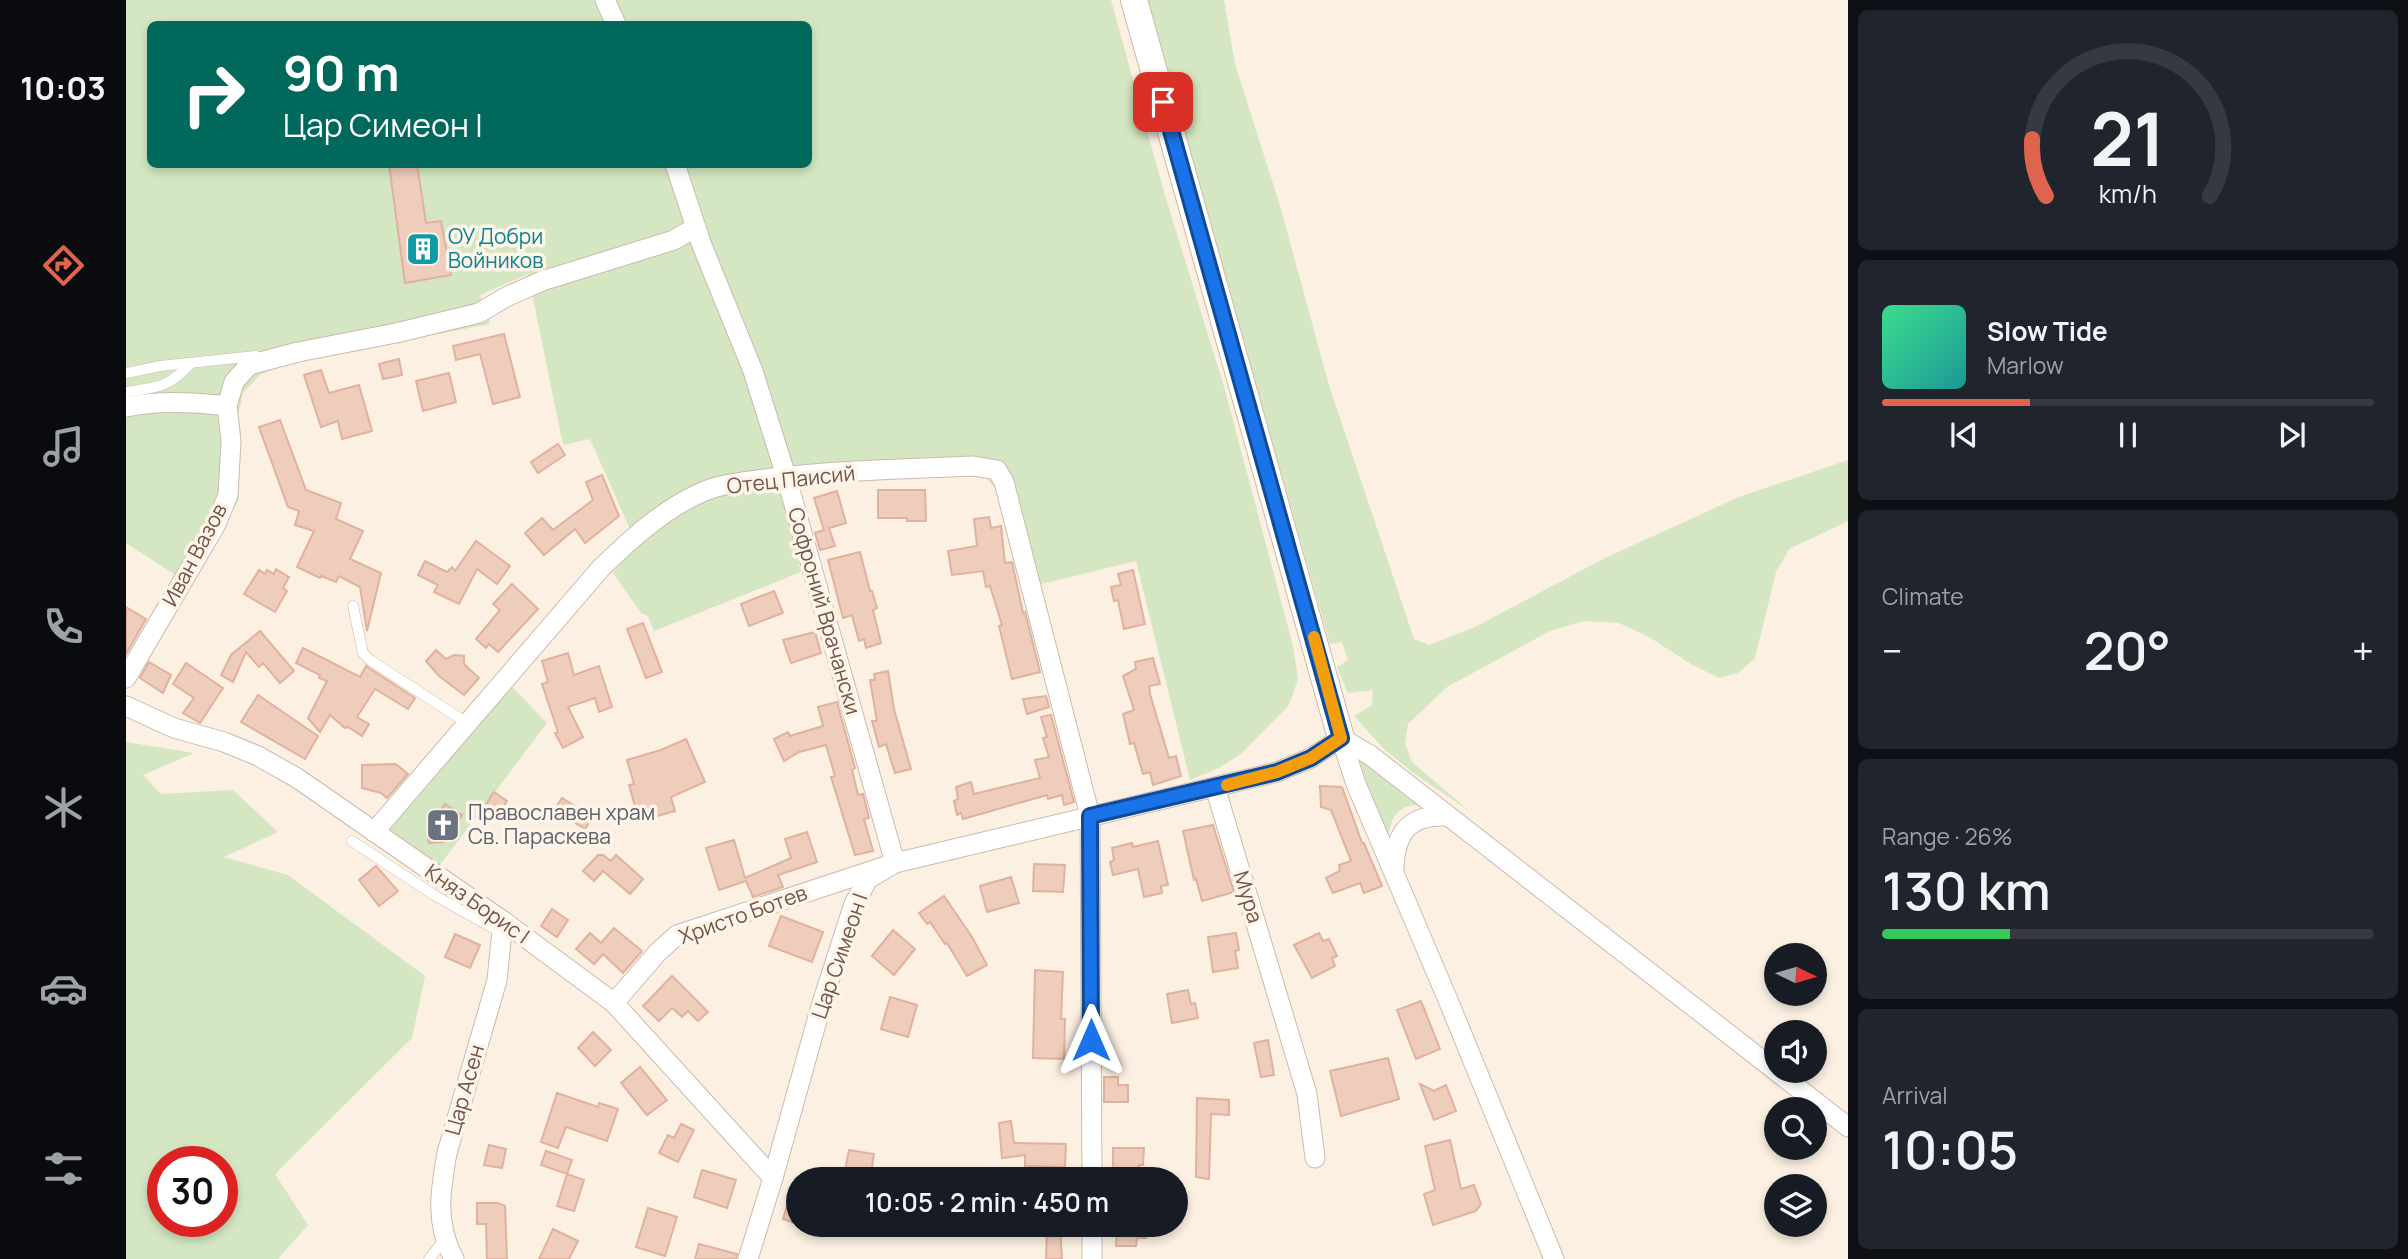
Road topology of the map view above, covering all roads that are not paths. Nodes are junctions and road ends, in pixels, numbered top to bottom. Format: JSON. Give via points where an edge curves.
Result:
{"nodes":[{"id":1,"x":606,"y":0,"type":"edge"},
{"id":2,"x":1134,"y":0,"type":"edge"},
{"id":3,"x":615,"y":21,"type":"edge"},
{"id":4,"x":677,"y":168,"type":"edge"},
{"id":5,"x":696,"y":228,"type":"junction"},
{"id":6,"x":298,"y":352,"type":"junction"},
{"id":7,"x":191,"y":363,"type":"junction"},
{"id":8,"x":126,"y":373,"type":"edge"},
{"id":9,"x":126,"y":392,"type":"edge"},
{"id":10,"x":154,"y":395,"type":"junction"},
{"id":11,"x":227,"y":406,"type":"junction"},
{"id":12,"x":126,"y":407,"type":"edge"},
{"id":13,"x":786,"y":476,"type":"junction"},
{"id":14,"x":353,"y":606,"type":"dead end"},
{"id":15,"x":126,"y":678,"type":"edge"},
{"id":16,"x":126,"y":706,"type":"edge"},
{"id":17,"x":467,"y":723,"type":"junction"},
{"id":18,"x":1341,"y":738,"type":"junction"},
{"id":19,"x":1215,"y":788,"type":"junction"},
{"id":20,"x":1090,"y":816,"type":"junction"},
{"id":21,"x":1445,"y":816,"type":"junction"},
{"id":22,"x":374,"y":832,"type":"junction"},
{"id":23,"x":352,"y":841,"type":"dead end"},
{"id":24,"x":895,"y":863,"type":"junction"},
{"id":25,"x":1394,"y":873,"type":"junction"},
{"id":26,"x":502,"y":927,"type":"junction"},
{"id":27,"x":614,"y":1003,"type":"junction"},
{"id":28,"x":1848,"y":1128,"type":"edge"},
{"id":29,"x":1315,"y":1158,"type":"dead end"},
{"id":30,"x":1092,"y":1167,"type":"edge"},
{"id":31,"x":773,"y":1178,"type":"junction"},
{"id":32,"x":1092,"y":1237,"type":"edge"},
{"id":33,"x":444,"y":1240,"type":"junction"},
{"id":34,"x":429,"y":1259,"type":"edge"},
{"id":35,"x":454,"y":1259,"type":"edge"},
{"id":36,"x":748,"y":1259,"type":"edge"},
{"id":37,"x":1092,"y":1259,"type":"edge"},
{"id":38,"x":1554,"y":1259,"type":"edge"}],
"edges":[{"from":1,"to":3,"type":"street"},
{"from":2,"to":18,"type":"street"},
{"from":4,"to":5,"type":"street","name":"Софроний Врачански"},
{"from":5,"to":6,"type":"street","via":[[674,240],[542,281],[479,313]]},
{"from":5,"to":13,"type":"street","name":"Софроний Врачански","via":[[753,371]]},
{"from":6,"to":7,"type":"lane"},
{"from":6,"to":11,"type":"street","name":"Иван Вазов","via":[[249,365],[234,382]]},
{"from":7,"to":8,"type":"lane"},
{"from":7,"to":10,"type":"lane"},
{"from":9,"to":10,"type":"lane"},
{"from":10,"to":11,"type":"street"},
{"from":10,"to":12,"type":"street"},
{"from":11,"to":15,"type":"street","name":"Иван Вазов","via":[[231,441],[228,495],[215,526]]},
{"from":13,"to":17,"type":"street","name":"Отец Паисий","via":[[701,492],[665,512],[601,568]]},
{"from":13,"to":20,"type":"street","name":"Отец Паисий","via":[[973,466],[997,470],[1004,482]]},
{"from":13,"to":24,"type":"street","name":"Софроний Врачански"},
{"from":14,"to":17,"type":"lane","via":[[363,653]]},
{"from":16,"to":22,"type":"street","name":"Княз Борис I","via":[[174,728],[258,756]]},
{"from":17,"to":22,"type":"street","name":"Отец Паисий"},
{"from":18,"to":19,"type":"street","name":"Цар Симеон I","via":[[1311,758],[1277,772]]},
{"from":18,"to":21,"type":"street","via":[[1370,755]]},
{"from":18,"to":25,"type":"street"},
{"from":19,"to":20,"type":"street","name":"Цар Симеон I"},
{"from":19,"to":29,"type":"street","name":"Мура","via":[[1307,1094]]},
{"from":20,"to":24,"type":"street","name":"Цар Симеон I"},
{"from":20,"to":30,"type":"street"},
{"from":21,"to":25,"type":"street","via":[[1415,821],[1406,830],[1398,840]]},
{"from":21,"to":28,"type":"street"},
{"from":22,"to":26,"type":"street","name":"Княз Борис I"},
{"from":23,"to":26,"type":"lane","via":[[434,895]]},
{"from":24,"to":27,"type":"street","name":"Христо Ботев","via":[[677,935]]},
{"from":24,"to":31,"type":"street","name":"Цар Симеон I","via":[[868,879],[854,904]]},
{"from":25,"to":38,"type":"street"},
{"from":26,"to":27,"type":"street","name":"Княз Борис I"},
{"from":26,"to":33,"type":"street","name":"Цар Асен","via":[[496,980],[447,1153],[440,1202]]},
{"from":27,"to":31,"type":"street","name":"Княз Борис I"},
{"from":31,"to":36,"type":"street","name":"Цар Симеон I"},
{"from":32,"to":37,"type":"street"},
{"from":33,"to":34,"type":"lane"},
{"from":33,"to":35,"type":"street","name":"Цар Асен"}]}
